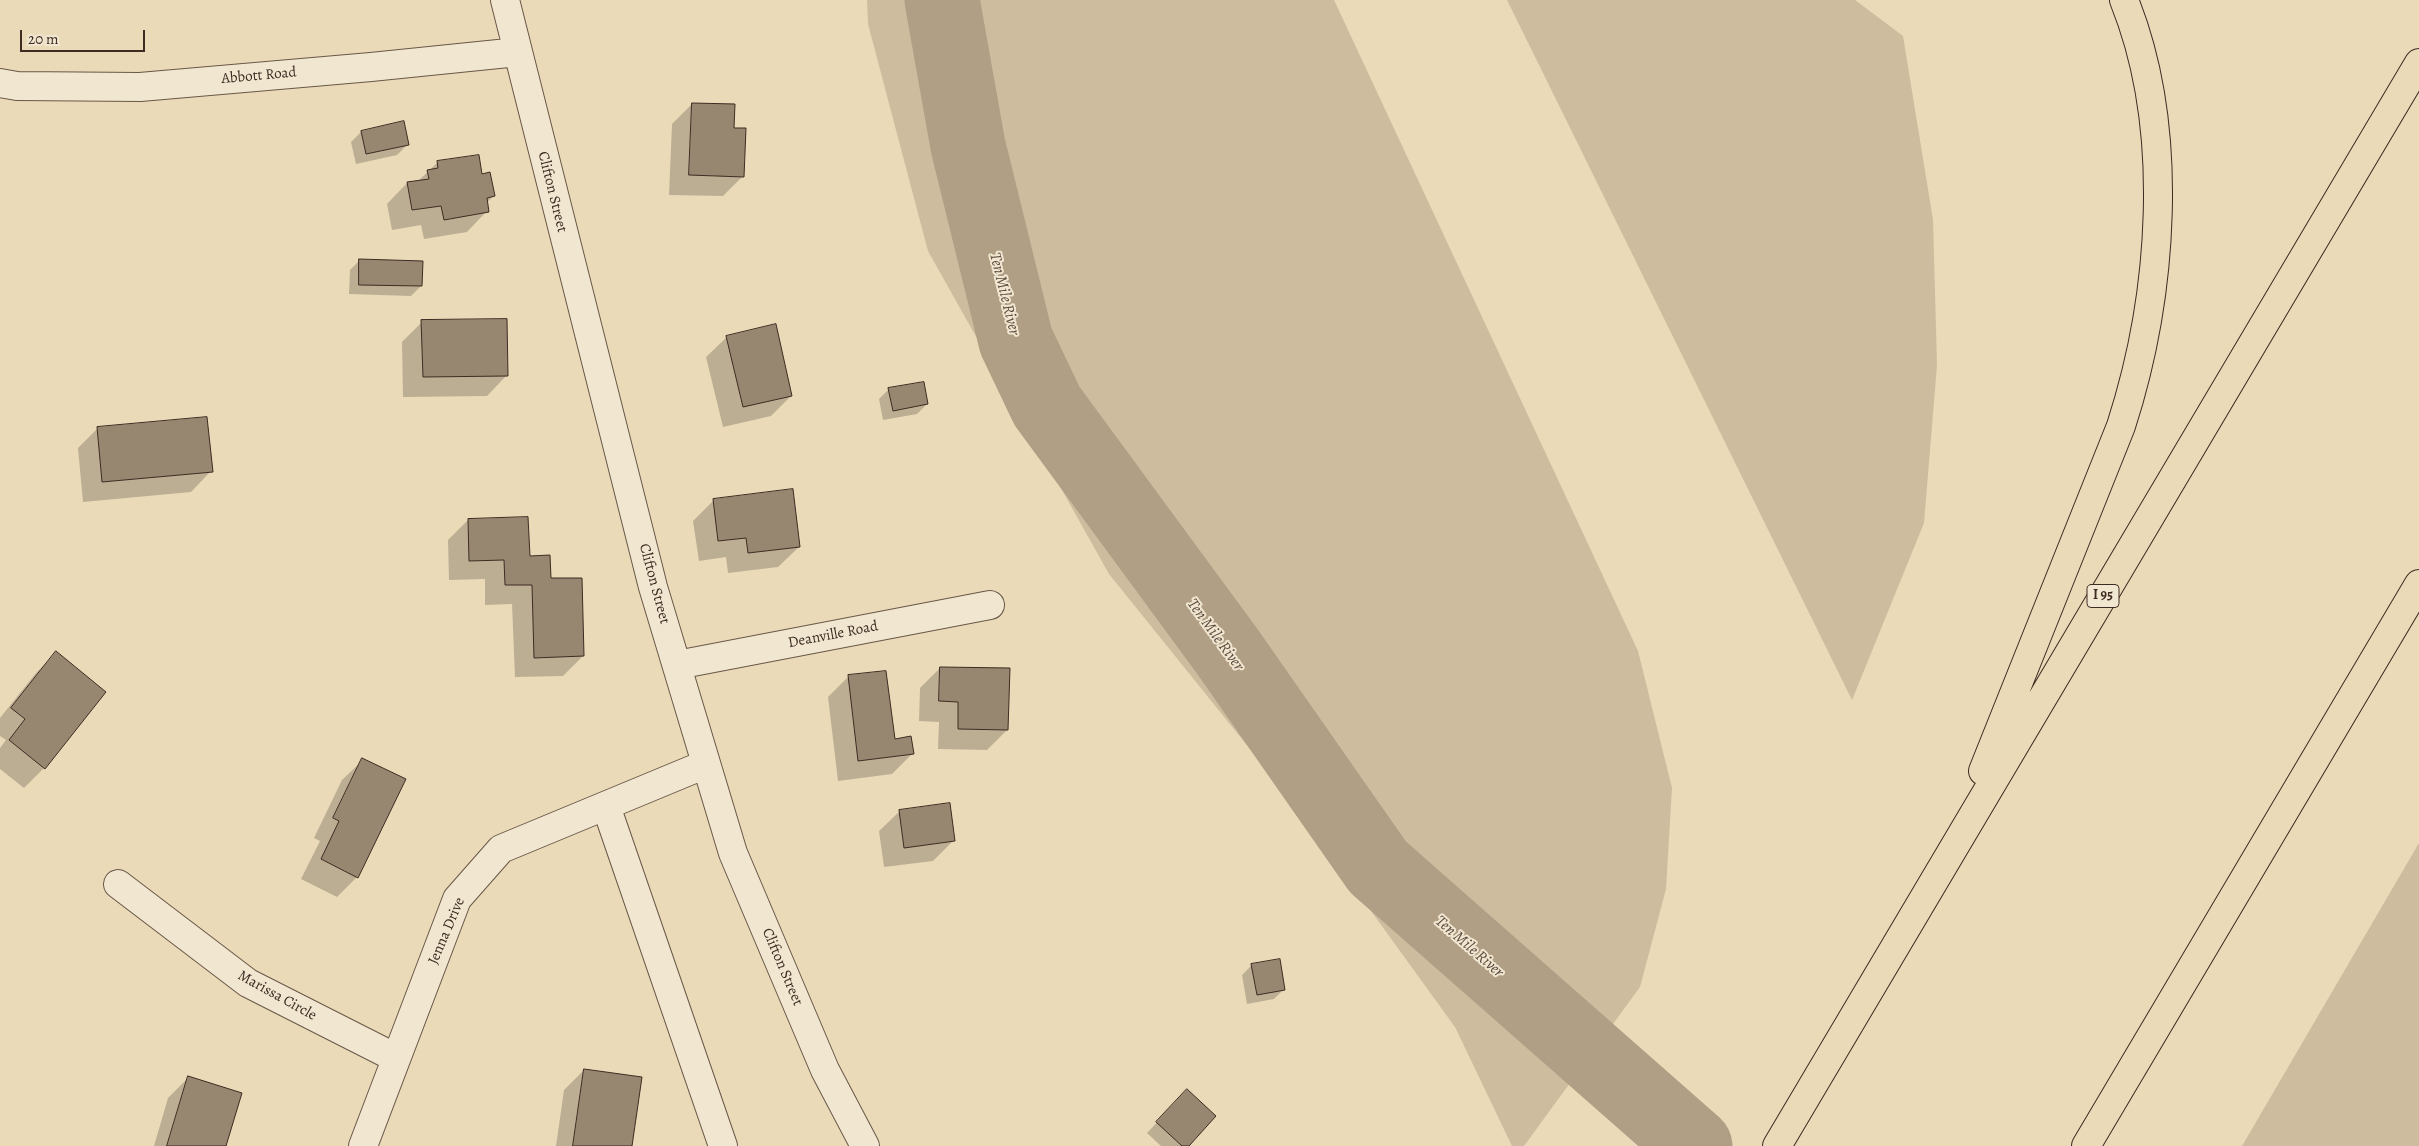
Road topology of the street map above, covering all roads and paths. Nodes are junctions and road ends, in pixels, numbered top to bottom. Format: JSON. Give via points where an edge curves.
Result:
{"nodes":[{"id":1,"x":505,"y":0,"type":"edge"},
{"id":2,"x":2124,"y":0,"type":"edge"},
{"id":3,"x":518,"y":52,"type":"junction"},
{"id":4,"x":2419,"y":63,"type":"edge"},
{"id":5,"x":0,"y":83,"type":"edge"},
{"id":6,"x":2419,"y":584,"type":"edge"},
{"id":7,"x":990,"y":605,"type":"dead end"},
{"id":8,"x":677,"y":665,"type":"junction"},
{"id":9,"x":706,"y":764,"type":"junction"},
{"id":10,"x":606,"y":806,"type":"junction"},
{"id":11,"x":1951,"y":852,"type":"junction"},
{"id":12,"x":118,"y":884,"type":"dead end"},
{"id":13,"x":396,"y":1058,"type":"junction"},
{"id":14,"x":1782,"y":1138,"type":"edge"},
{"id":15,"x":362,"y":1146,"type":"edge"},
{"id":16,"x":723,"y":1146,"type":"edge"},
{"id":17,"x":865,"y":1146,"type":"edge"},
{"id":18,"x":2086,"y":1146,"type":"edge"}],
"edges":[{"from":1,"to":3,"type":"street","name":"Clifton Street"},
{"from":2,"to":11,"type":"highway","via":[[2149,86],[2155,122],[2154,261],[2143,345],[2121,426]]},
{"from":3,"to":5,"type":"street","name":"Abbott Road","via":[[140,86],[17,86]]},
{"from":3,"to":8,"type":"street","name":"Clifton Street","via":[[651,578]]},
{"from":4,"to":11,"type":"highway","number":"I 95"},
{"from":6,"to":18,"type":"highway"},
{"from":7,"to":8,"type":"street","name":"Deanville Road"},
{"from":8,"to":9,"type":"street","name":"Clifton Street"},
{"from":9,"to":10,"type":"street","name":"Jenna Drive"},
{"from":9,"to":17,"type":"street","name":"Clifton Street","via":[[734,853],[825,1070]]},
{"from":10,"to":13,"type":"street","name":"Jenna Drive","via":[[501,849],[457,899]]},
{"from":10,"to":16,"type":"street"},
{"from":11,"to":14,"type":"highway","number":"I 95"},
{"from":12,"to":13,"type":"street","name":"Marissa Circle","via":[[248,983]]},
{"from":13,"to":15,"type":"street","name":"Jenna Drive"}]}
